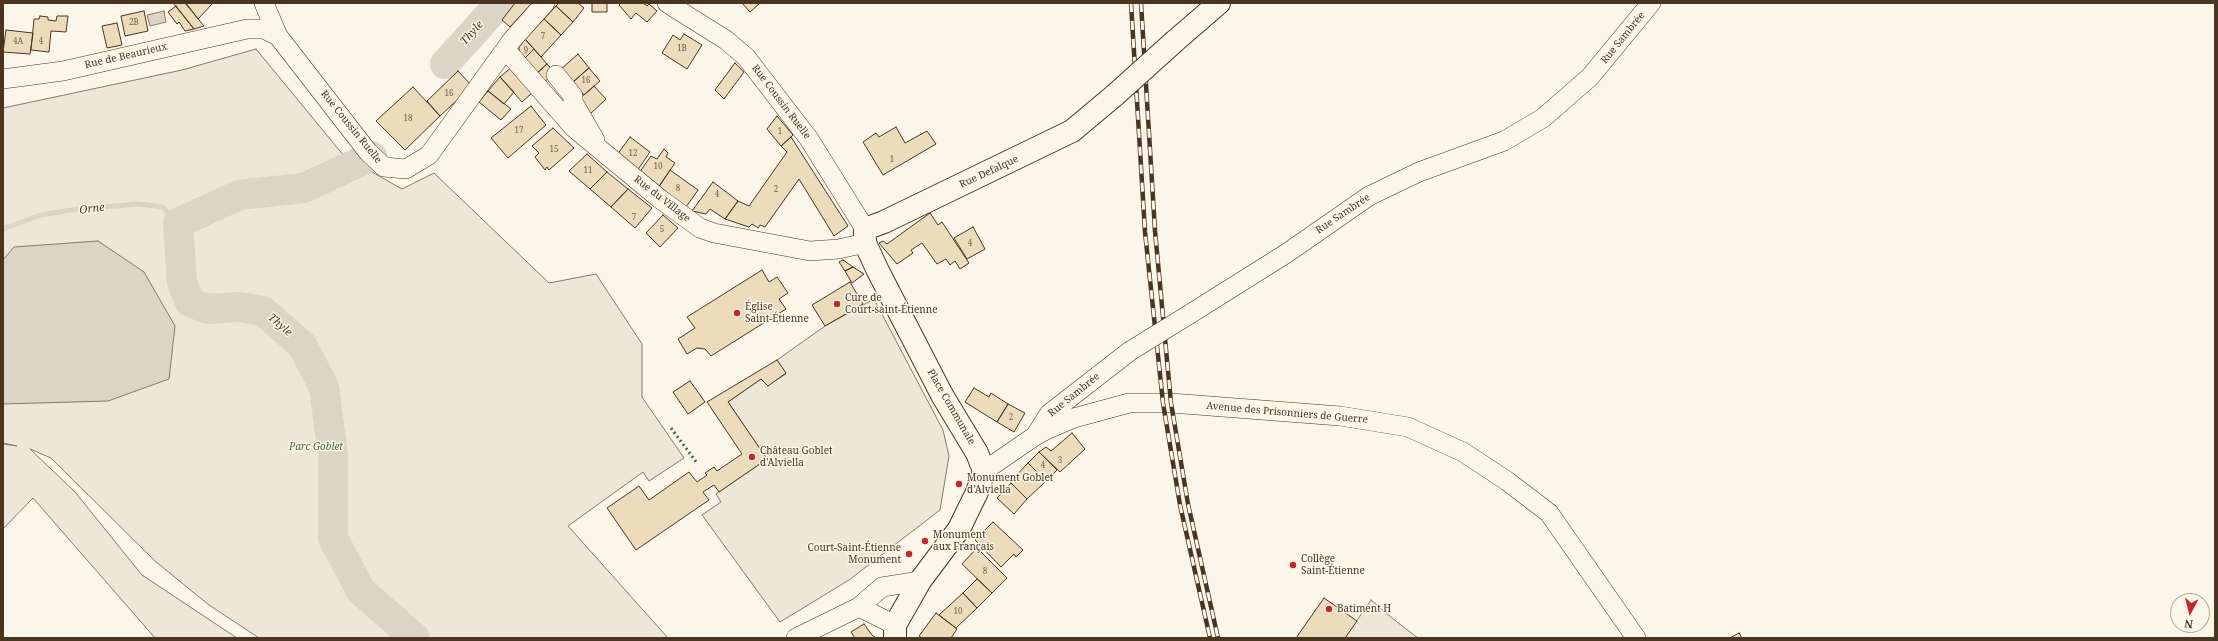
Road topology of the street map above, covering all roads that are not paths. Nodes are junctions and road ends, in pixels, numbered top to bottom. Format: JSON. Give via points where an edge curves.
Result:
{"nodes":[{"id":1,"x":258,"y":3,"type":"edge"},
{"id":2,"x":264,"y":3,"type":"edge"},
{"id":3,"x":545,"y":3,"type":"edge"},
{"id":4,"x":667,"y":3,"type":"edge"},
{"id":5,"x":1219,"y":3,"type":"edge"},
{"id":6,"x":1651,"y":3,"type":"edge"},
{"id":7,"x":247,"y":29,"type":"junction"},
{"id":8,"x":278,"y":36,"type":"junction"},
{"id":9,"x":506,"y":50,"type":"junction"},
{"id":10,"x":556,"y":75,"type":"dead end"},
{"id":11,"x":3,"y":79,"type":"edge"},
{"id":12,"x":600,"y":150,"type":"junction"},
{"id":13,"x":865,"y":236,"type":"junction"},
{"id":14,"x":1035,"y":436,"type":"junction"},
{"id":15,"x":984,"y":471,"type":"junction"},
{"id":16,"x":920,"y":581,"type":"junction"},
{"id":17,"x":859,"y":607,"type":"junction"},
{"id":18,"x":895,"y":631,"type":"edge"},
{"id":19,"x":796,"y":638,"type":"edge"},
{"id":20,"x":1636,"y":638,"type":"edge"}],
"edges":[{"from":1,"to":7,"type":"street"},
{"from":2,"to":8,"type":"street","name":"Rue Coussin Ruelle"},
{"from":3,"to":9,"type":"street","name":"Rue Coussin Ruelle"},
{"from":4,"to":13,"type":"street","name":"Rue Coussin Ruelle","via":[[726,40],[746,57],[809,138]]},
{"from":5,"to":13,"type":"main road","name":"Rue Defalque","bridge":true,"via":[[1072,131]]},
{"from":6,"to":14,"type":"street","name":"Rue Sambrée","bridge":true,"via":[[1590,77],[1543,118],[1504,140],[1419,172],[1369,196],[1287,253],[1130,350],[1049,414]]},
{"from":7,"to":8,"type":"street","via":[[264,29]]},
{"from":7,"to":11,"type":"street","name":"Rue de Beaurieux","via":[[63,71]]},
{"from":8,"to":9,"type":"street","name":"Rue Coussin Ruelle","via":[[368,152],[384,168],[395,170],[415,166],[428,155]]},
{"from":9,"to":12,"type":"street","name":"Rue du Village","via":[[563,116]]},
{"from":10,"to":12,"type":"street","via":[[572,96]]},
{"from":12,"to":13,"type":"street","name":"Rue du Village","via":[[682,216],[714,234],[810,251],[839,249]]},
{"from":13,"to":15,"type":"main road","name":"Place Communale","via":[[942,395],[977,453]]},
{"from":14,"to":15,"type":"street","name":"Avenue des Prisonniers de Guerre"},
{"from":14,"to":20,"type":"street","name":"Avenue des Prisonniers de Guerre","via":[[1074,418],[1129,403],[1153,402],[1340,416],[1408,427],[1463,452],[1549,513]]},
{"from":15,"to":16,"type":"main road","via":[[977,492],[959,528]]},
{"from":16,"to":17,"type":"street","via":[[882,587]]},
{"from":16,"to":18,"type":"main road"},
{"from":17,"to":18,"type":"street"},
{"from":17,"to":19,"type":"street"}]}
